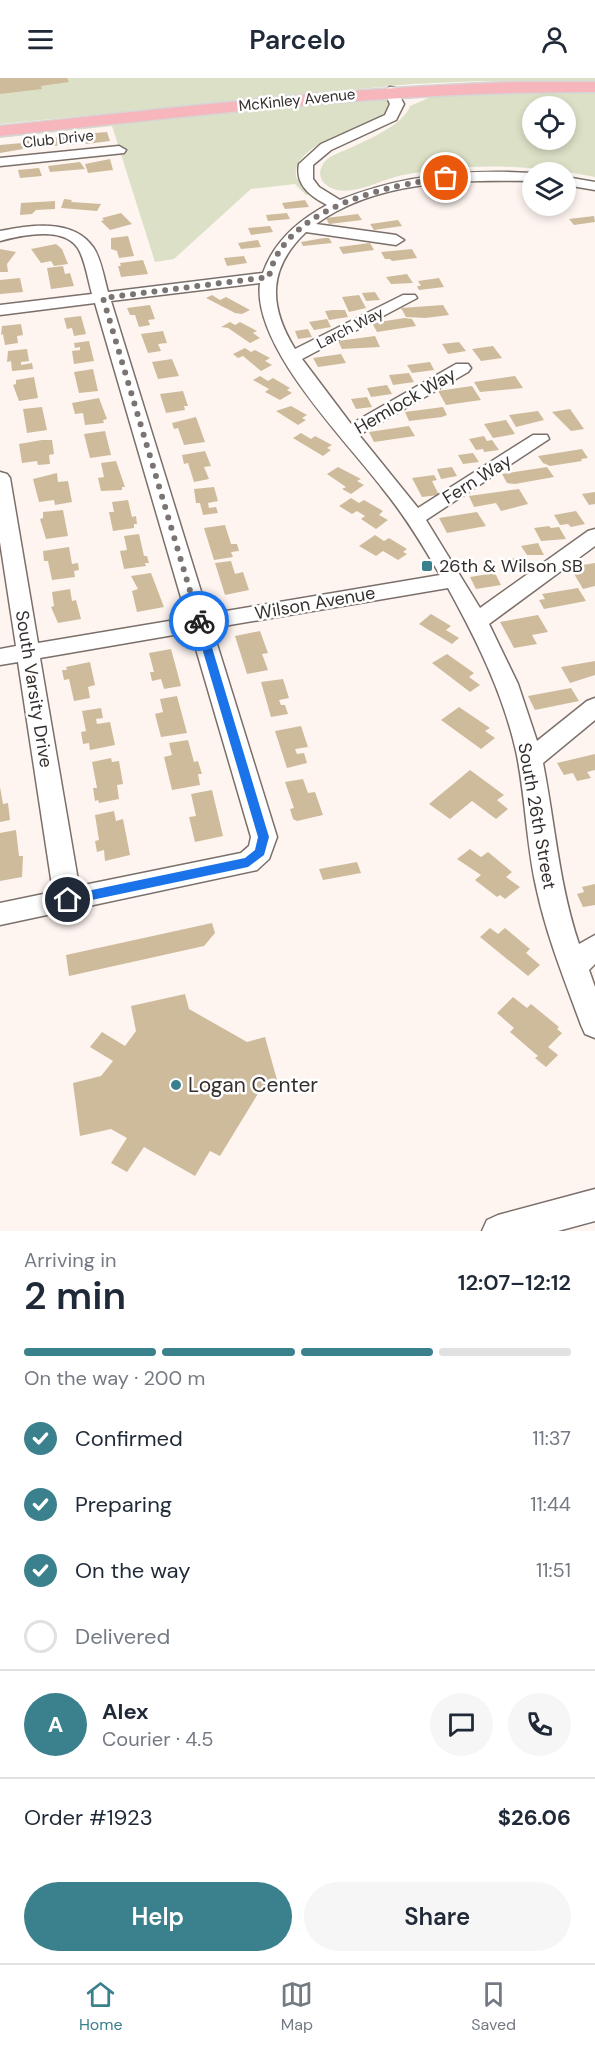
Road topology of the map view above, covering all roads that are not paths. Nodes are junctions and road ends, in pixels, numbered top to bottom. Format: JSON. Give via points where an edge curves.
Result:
{"nodes":[{"id":1,"x":595,"y":87,"type":"edge"},
{"id":2,"x":390,"y":91,"type":"junction"},
{"id":3,"x":0,"y":131,"type":"edge"},
{"id":4,"x":119,"y":150,"type":"dead end"},
{"id":5,"x":0,"y":162,"type":"edge"},
{"id":6,"x":522,"y":177,"type":"edge"},
{"id":7,"x":576,"y":183,"type":"edge"},
{"id":8,"x":595,"y":186,"type":"edge"},
{"id":9,"x":339,"y":205,"type":"junction"},
{"id":10,"x":304,"y":227,"type":"junction"},
{"id":11,"x":0,"y":236,"type":"edge"},
{"id":12,"x":396,"y":240,"type":"dead end"},
{"id":13,"x":269,"y":277,"type":"junction"},
{"id":14,"x":103,"y":298,"type":"junction"},
{"id":15,"x":409,"y":298,"type":"dead end"},
{"id":16,"x":0,"y":310,"type":"edge"},
{"id":17,"x":292,"y":357,"type":"junction"},
{"id":18,"x":462,"y":368,"type":"dead end"},
{"id":19,"x":347,"y":434,"type":"junction"},
{"id":20,"x":540,"y":440,"type":"dead end"},
{"id":21,"x":0,"y":478,"type":"edge"},
{"id":22,"x":414,"y":519,"type":"junction"},
{"id":23,"x":595,"y":536,"type":"edge"},
{"id":24,"x":453,"y":579,"type":"junction"},
{"id":25,"x":476,"y":622,"type":"junction"},
{"id":26,"x":200,"y":623,"type":"junction"},
{"id":27,"x":28,"y":652,"type":"junction"},
{"id":28,"x":0,"y":657,"type":"edge"},
{"id":29,"x":595,"y":707,"type":"edge"},
{"id":30,"x":530,"y":760,"type":"junction"},
{"id":31,"x":68,"y":900,"type":"junction"},
{"id":32,"x":0,"y":914,"type":"edge"},
{"id":33,"x":595,"y":947,"type":"edge"},
{"id":34,"x":573,"y":967,"type":"junction"},
{"id":35,"x":595,"y":1025,"type":"edge"},
{"id":36,"x":595,"y":1205,"type":"edge"},
{"id":37,"x":498,"y":1231,"type":"edge"}],
"edges":[{"from":1,"to":2,"type":"main road","name":"McKinley Avenue","via":[[482,86]]},
{"from":2,"to":3,"type":"main road","name":"McKinley Avenue"},
{"from":2,"to":9,"type":"street","via":[[397,104],[392,117],[326,147],[306,164],[304,176],[312,189]]},
{"from":4,"to":5,"type":"street","name":"Club Drive"},
{"from":6,"to":9,"type":"street","via":[[428,180],[383,189]]},
{"from":7,"to":8,"type":"street"},
{"from":9,"to":10,"type":"street"},
{"from":10,"to":12,"type":"street"},
{"from":10,"to":13,"type":"street","via":[[283,247]]},
{"from":11,"to":14,"type":"street","via":[[45,230],[72,237],[87,249]]},
{"from":13,"to":14,"type":"street"},
{"from":13,"to":17,"type":"street","name":"South 26th Street","via":[[269,312]]},
{"from":14,"to":16,"type":"street"},
{"from":14,"to":26,"type":"street"},
{"from":15,"to":17,"type":"street","name":"Larch Way"},
{"from":17,"to":19,"type":"street","name":"South 26th Street"},
{"from":18,"to":19,"type":"street","name":"Hemlock Way"},
{"from":19,"to":22,"type":"street","name":"South 26th Street"},
{"from":20,"to":22,"type":"street","name":"Fern Way"},
{"from":21,"to":27,"type":"street","name":"South Varsity Drive"},
{"from":22,"to":24,"type":"street","name":"South 26th Street"},
{"from":23,"to":25,"type":"street"},
{"from":24,"to":25,"type":"street","name":"South 26th Street"},
{"from":24,"to":26,"type":"street","name":"Wilson Avenue"},
{"from":25,"to":30,"type":"street","name":"South 26th Street","via":[[509,691]]},
{"from":26,"to":27,"type":"street","name":"Wilson Avenue"},
{"from":26,"to":31,"type":"street","via":[[264,837],[260,852],[248,862]]},
{"from":27,"to":28,"type":"street","name":"Wilson Avenue"},
{"from":27,"to":31,"type":"street","name":"South Varsity Drive"},
{"from":29,"to":30,"type":"street"},
{"from":30,"to":34,"type":"street","name":"South 26th Street","via":[[548,880]]},
{"from":31,"to":32,"type":"street"},
{"from":33,"to":34,"type":"street"},
{"from":34,"to":35,"type":"street","name":"South 26th Street"},
{"from":36,"to":37,"type":"street"}]}
